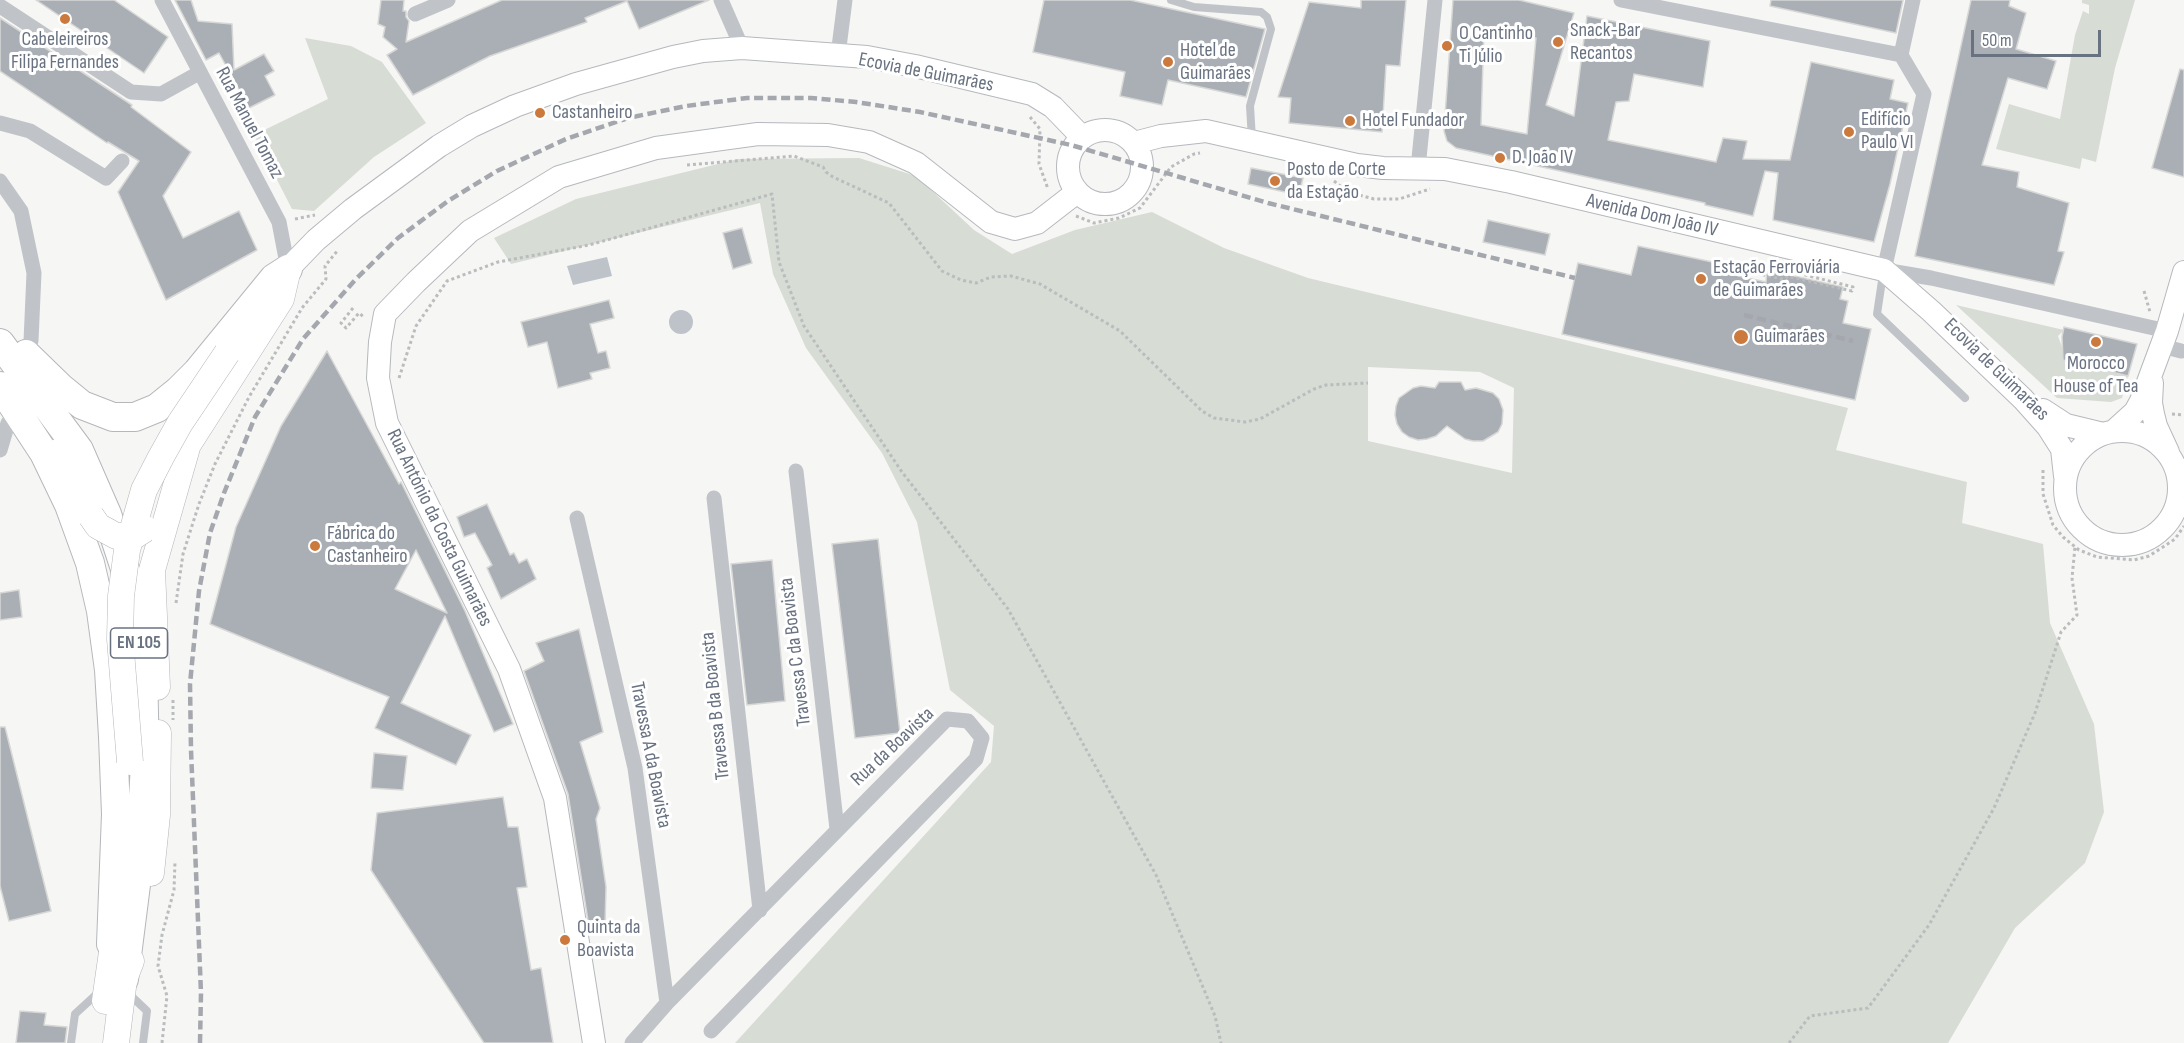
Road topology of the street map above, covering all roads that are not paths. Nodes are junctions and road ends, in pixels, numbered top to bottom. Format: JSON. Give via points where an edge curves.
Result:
{"nodes":[{"id":1,"x":162,"y":0,"type":"edge"},
{"id":2,"x":448,"y":0,"type":"edge"},
{"id":3,"x":721,"y":0,"type":"edge"},
{"id":4,"x":845,"y":0,"type":"edge"},
{"id":5,"x":1172,"y":0,"type":"edge"},
{"id":6,"x":1435,"y":0,"type":"edge"},
{"id":7,"x":1621,"y":0,"type":"edge"},
{"id":8,"x":1913,"y":0,"type":"edge"},
{"id":9,"x":0,"y":6,"type":"edge"},
{"id":10,"x":415,"y":14,"type":"dead end"},
{"id":11,"x":742,"y":48,"type":"junction"},
{"id":12,"x":1900,"y":55,"type":"junction"},
{"id":13,"x":838,"y":56,"type":"junction"},
{"id":14,"x":199,"y":73,"type":"junction"},
{"id":15,"x":0,"y":123,"type":"edge"},
{"id":16,"x":1082,"y":137,"type":"junction"},
{"id":17,"x":1253,"y":141,"type":"junction"},
{"id":18,"x":1134,"y":143,"type":"junction"},
{"id":19,"x":122,"y":161,"type":"dead end"},
{"id":20,"x":1418,"y":168,"type":"junction"},
{"id":21,"x":1,"y":185,"type":"edge"},
{"id":22,"x":1069,"y":199,"type":"junction"},
{"id":23,"x":288,"y":269,"type":"junction"},
{"id":24,"x":1884,"y":270,"type":"junction"},
{"id":25,"x":2184,"y":272,"type":"edge"},
{"id":26,"x":0,"y":330,"type":"edge"},
{"id":27,"x":31,"y":341,"type":"dead end"},
{"id":28,"x":2163,"y":341,"type":"junction"},
{"id":29,"x":0,"y":343,"type":"edge"},
{"id":30,"x":0,"y":371,"type":"edge"},
{"id":31,"x":0,"y":386,"type":"edge"},
{"id":32,"x":1965,"y":398,"type":"dead end"},
{"id":33,"x":2023,"y":399,"type":"junction"},
{"id":34,"x":8,"y":423,"type":"dead end"},
{"id":35,"x":2108,"y":432,"type":"junction"},
{"id":36,"x":188,"y":444,"type":"junction"},
{"id":37,"x":0,"y":450,"type":"edge"},
{"id":38,"x":2175,"y":466,"type":"junction"},
{"id":39,"x":796,"y":471,"type":"dead end"},
{"id":40,"x":2065,"y":476,"type":"junction"},
{"id":41,"x":714,"y":498,"type":"dead end"},
{"id":42,"x":577,"y":518,"type":"dead end"},
{"id":43,"x":837,"y":829,"type":"junction"},
{"id":44,"x":760,"y":910,"type":"junction"},
{"id":45,"x":116,"y":978,"type":"junction"},
{"id":46,"x":667,"y":1003,"type":"junction"},
{"id":47,"x":711,"y":1030,"type":"dead end"},
{"id":48,"x":71,"y":1043,"type":"edge"},
{"id":49,"x":100,"y":1043,"type":"edge"},
{"id":50,"x":116,"y":1043,"type":"edge"},
{"id":51,"x":143,"y":1043,"type":"edge"},
{"id":52,"x":594,"y":1043,"type":"edge"},
{"id":53,"x":632,"y":1043,"type":"edge"}],
"edges":[{"from":1,"to":14,"type":"street","name":"Rua Manuel Tomaz"},
{"from":2,"to":10,"type":"street"},
{"from":3,"to":11,"type":"street"},
{"from":4,"to":13,"type":"street"},
{"from":5,"to":17,"type":"lane","via":[[1194,7],[1261,12],[1267,18],[1271,29],[1250,106]]},
{"from":6,"to":20,"type":"street"},
{"from":7,"to":12,"type":"street"},
{"from":8,"to":12,"type":"street"},
{"from":9,"to":14,"type":"street","via":[[131,92],[161,94]]},
{"from":11,"to":13,"type":"street"},
{"from":11,"to":23,"type":"street","via":[[673,57],[586,82],[515,106],[472,126],[353,209]]},
{"from":12,"to":24,"type":"street","via":[[1924,94]]},
{"from":13,"to":16,"type":"street","via":[[915,66],[1032,94],[1053,107]]},
{"from":14,"to":23,"type":"street","name":"Rua Manuel Tomaz","via":[[279,222]]},
{"from":15,"to":19,"type":"street","via":[[30,131],[106,178]]},
{"from":16,"to":18,"type":"street","via":[[1095,130],[1111,130]]},
{"from":16,"to":22,"type":"street","via":[[1070,154],[1067,168]]},
{"from":17,"to":18,"type":"street","name":"Avenida Dom João IV","via":[[1206,131]]},
{"from":17,"to":20,"type":"street","name":"Avenida Dom João IV","via":[[1357,165]]},
{"from":18,"to":22,"type":"street","via":[[1142,170],[1130,195],[1112,204]]},
{"from":20,"to":24,"type":"street","name":"Avenida Dom João IV","via":[[1445,169],[1511,182]]},
{"from":21,"to":27,"type":"street","via":[[21,211],[34,273]]},
{"from":22,"to":52,"type":"street","name":"Rua António da Costa Guimarães","via":[[1037,223],[1016,229],[991,222],[916,163],[869,142],[828,135],[758,134],[656,148],[559,177],[470,231],[385,314],[378,378],[387,423],[509,669],[555,798]]},
{"from":23,"to":26,"type":"highway","via":[[274,278],[197,372],[157,408],[135,417],[113,417],[82,405]]},
{"from":23,"to":36,"type":"main road","via":[[281,299]]},
{"from":23,"to":45,"type":"main road","bridge":true,"via":[[227,353],[160,457],[144,490],[127,550],[120,639],[130,811]]},
{"from":24,"to":28,"type":"street","name":"Avenida Dom João IV","via":[[1931,278]]},
{"from":24,"to":32,"type":"lane","via":[[1877,314]]},
{"from":24,"to":33,"type":"street","name":"Avenida Dom João IV"},
{"from":25,"to":28,"type":"street"},
{"from":28,"to":35,"type":"street","via":[[2135,412]]},
{"from":28,"to":38,"type":"street","via":[[2151,389],[2153,414]]},
{"from":29,"to":45,"type":"highway","number":"EN 105","via":[[79,450],[107,514],[130,584],[143,664],[145,764],[140,853]]},
{"from":30,"to":36,"type":"main road","bridge":true,"via":[[50,438],[98,526],[117,536],[134,536],[148,528],[171,472]]},
{"from":31,"to":45,"type":"highway","number":"EN 105","via":[[44,453],[69,505],[90,562],[101,611],[116,814]]},
{"from":33,"to":35,"type":"street","name":"Avenida Dom João IV","via":[[2066,425]]},
{"from":33,"to":40,"type":"street","name":"Avenida Dom João IV","via":[[2059,441],[2065,457]]},
{"from":34,"to":37,"type":"street"},
{"from":35,"to":38,"type":"street","via":[[2139,434],[2154,441]]},
{"from":35,"to":40,"type":"street","via":[[2088,442],[2073,457]]},
{"from":36,"to":45,"type":"main road","via":[[152,570],[159,765],[153,856],[137,945]]},
{"from":38,"to":40,"type":"street","via":[[2179,486],[2176,506],[2167,524],[2138,543],[2119,545],[2101,542],[2083,531],[2070,514],[2064,495]]},
{"from":39,"to":43,"type":"street","name":"Travessa C da Boavista"},
{"from":41,"to":44,"type":"street","name":"Travessa B da Boavista"},
{"from":42,"to":46,"type":"street","name":"Travessa A da Boavista","via":[[635,768]]},
{"from":43,"to":44,"type":"street","name":"Rua da Boavista"},
{"from":43,"to":47,"type":"street","name":"Rua da Boavista","via":[[947,719],[968,721],[982,738],[976,759]]},
{"from":44,"to":46,"type":"street","name":"Rua da Boavista"},
{"from":45,"to":48,"type":"lane","via":[[75,1014]]},
{"from":45,"to":49,"type":"main road","number":"EN 105"},
{"from":45,"to":50,"type":"main road","number":"EN 105"},
{"from":45,"to":51,"type":"lane","via":[[147,1011]]},
{"from":46,"to":53,"type":"street","name":"Rua da Boavista"}]}
